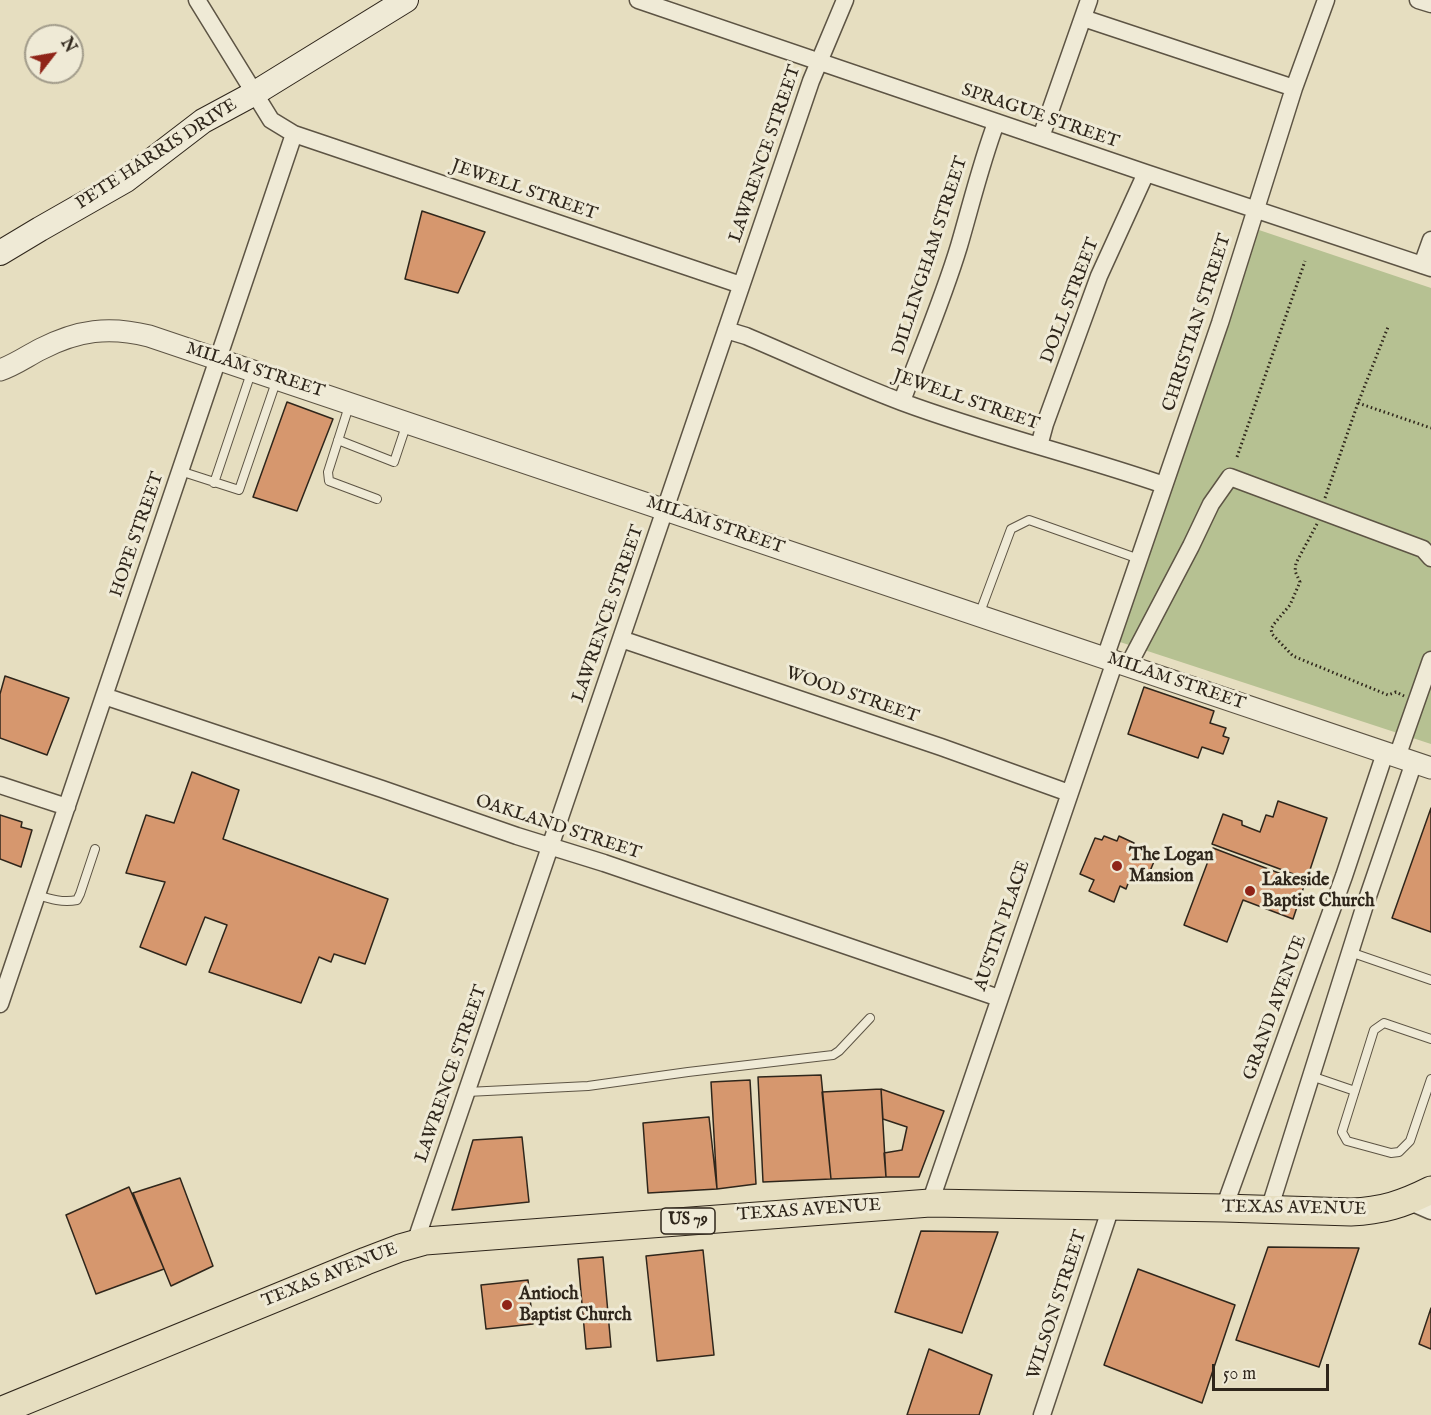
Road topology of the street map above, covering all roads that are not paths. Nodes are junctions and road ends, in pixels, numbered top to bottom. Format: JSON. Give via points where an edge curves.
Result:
{"nodes":[{"id":1,"x":197,"y":0,"type":"edge"},
{"id":2,"x":406,"y":0,"type":"edge"},
{"id":3,"x":638,"y":0,"type":"edge"},
{"id":4,"x":845,"y":0,"type":"edge"},
{"id":5,"x":1089,"y":0,"type":"edge"},
{"id":6,"x":1326,"y":0,"type":"edge"},
{"id":7,"x":1418,"y":0,"type":"edge"},
{"id":8,"x":1431,"y":4,"type":"edge"},
{"id":9,"x":1083,"y":18,"type":"junction"},
{"id":10,"x":819,"y":63,"type":"junction"},
{"id":11,"x":1294,"y":88,"type":"junction"},
{"id":12,"x":255,"y":93,"type":"junction"},
{"id":13,"x":996,"y":123,"type":"junction"},
{"id":14,"x":294,"y":134,"type":"junction"},
{"id":15,"x":1041,"y":138,"type":"junction"},
{"id":16,"x":1146,"y":173,"type":"junction"},
{"id":17,"x":1256,"y":209,"type":"junction"},
{"id":18,"x":1431,"y":240,"type":"edge"},
{"id":19,"x":0,"y":253,"type":"edge"},
{"id":20,"x":1427,"y":267,"type":"edge"},
{"id":21,"x":741,"y":285,"type":"junction"},
{"id":22,"x":726,"y":330,"type":"junction"},
{"id":23,"x":218,"y":358,"type":"junction"},
{"id":24,"x":0,"y":370,"type":"edge"},
{"id":25,"x":252,"y":370,"type":"junction"},
{"id":26,"x":278,"y":378,"type":"junction"},
{"id":27,"x":902,"y":402,"type":"junction"},
{"id":28,"x":350,"y":403,"type":"junction"},
{"id":29,"x":407,"y":422,"type":"junction"},
{"id":30,"x":338,"y":440,"type":"junction"},
{"id":31,"x":1039,"y":446,"type":"junction"},
{"id":32,"x":180,"y":471,"type":"junction"},
{"id":33,"x":214,"y":483,"type":"junction"},
{"id":34,"x":1164,"y":485,"type":"junction"},
{"id":35,"x":376,"y":499,"type":"dead end"},
{"id":36,"x":665,"y":510,"type":"junction"},
{"id":37,"x":1431,"y":558,"type":"edge"},
{"id":38,"x":1139,"y":559,"type":"junction"},
{"id":39,"x":979,"y":615,"type":"junction"},
{"id":40,"x":621,"y":639,"type":"junction"},
{"id":41,"x":1431,"y":660,"type":"edge"},
{"id":42,"x":1116,"y":662,"type":"junction"},
{"id":43,"x":104,"y":696,"type":"junction"},
{"id":44,"x":1407,"y":760,"type":"edge"},
{"id":45,"x":0,"y":785,"type":"edge"},
{"id":46,"x":1069,"y":793,"type":"junction"},
{"id":47,"x":67,"y":807,"type":"junction"},
{"id":48,"x":551,"y":847,"type":"junction"},
{"id":49,"x":94,"y":849,"type":"dead end"},
{"id":50,"x":37,"y":895,"type":"junction"},
{"id":51,"x":1350,"y":952,"type":"junction"},
{"id":52,"x":1431,"y":980,"type":"edge"},
{"id":53,"x":999,"y":998,"type":"junction"},
{"id":54,"x":0,"y":1004,"type":"edge"},
{"id":55,"x":870,"y":1018,"type":"dead end"},
{"id":56,"x":1431,"y":1039,"type":"edge"},
{"id":57,"x":1311,"y":1076,"type":"junction"},
{"id":58,"x":1431,"y":1079,"type":"edge"},
{"id":59,"x":1355,"y":1091,"type":"junction"},
{"id":60,"x":467,"y":1092,"type":"junction"},
{"id":61,"x":1423,"y":1201,"type":"edge"},
{"id":62,"x":930,"y":1203,"type":"junction"},
{"id":63,"x":1111,"y":1207,"type":"junction"},
{"id":64,"x":1224,"y":1208,"type":"junction"},
{"id":65,"x":1269,"y":1210,"type":"junction"},
{"id":66,"x":415,"y":1243,"type":"junction"},
{"id":67,"x":0,"y":1411,"type":"edge"},
{"id":68,"x":1042,"y":1415,"type":"edge"}],
"edges":[{"from":1,"to":12,"type":"street"},
{"from":2,"to":12,"type":"main road","name":"PETE HARRIS DRIVE"},
{"from":3,"to":10,"type":"street","name":"SPRAGUE STREET"},
{"from":4,"to":10,"type":"street","name":"LAWRENCE STREET"},
{"from":5,"to":9,"type":"street"},
{"from":6,"to":11,"type":"street","name":"CHRISTIAN STREET"},
{"from":7,"to":8,"type":"street"},
{"from":9,"to":11,"type":"street"},
{"from":9,"to":15,"type":"street"},
{"from":10,"to":13,"type":"street","name":"SPRAGUE STREET"},
{"from":10,"to":21,"type":"street","name":"LAWRENCE STREET"},
{"from":11,"to":17,"type":"street","name":"CHRISTIAN STREET"},
{"from":12,"to":14,"type":"street","via":[[271,120]]},
{"from":12,"to":19,"type":"main road","name":"PETE HARRIS DRIVE","via":[[203,121],[126,180]]},
{"from":13,"to":15,"type":"street","name":"SPRAGUE STREET"},
{"from":13,"to":27,"type":"street","name":"DILLINGHAM STREET","via":[[958,247]]},
{"from":14,"to":21,"type":"street","name":"JEWELL STREET"},
{"from":14,"to":23,"type":"street","name":"HOPE STREET"},
{"from":15,"to":16,"type":"street","name":"SPRAGUE STREET"},
{"from":16,"to":17,"type":"street","name":"SPRAGUE STREET"},
{"from":16,"to":31,"type":"street","name":"DOLL STREET","via":[[1099,276]]},
{"from":17,"to":20,"type":"street","name":"SPRAGUE STREET"},
{"from":17,"to":34,"type":"street","name":"CHRISTIAN STREET"},
{"from":18,"to":20,"type":"street"},
{"from":21,"to":22,"type":"street","name":"LAWRENCE STREET"},
{"from":22,"to":27,"type":"street","name":"JEWELL STREET"},
{"from":22,"to":36,"type":"street","name":"LAWRENCE STREET"},
{"from":23,"to":24,"type":"street","name":"MILAM STREET","via":[[134,332],[93,331],[61,339]]},
{"from":23,"to":25,"type":"street","name":"MILAM STREET"},
{"from":23,"to":32,"type":"street","name":"HOPE STREET"},
{"from":25,"to":26,"type":"street","name":"MILAM STREET"},
{"from":25,"to":33,"type":"lane"},
{"from":26,"to":28,"type":"street","name":"MILAM STREET"},
{"from":26,"to":33,"type":"lane","via":[[239,490]]},
{"from":27,"to":31,"type":"street","name":"JEWELL STREET"},
{"from":28,"to":29,"type":"street","name":"MILAM STREET"},
{"from":28,"to":30,"type":"lane"},
{"from":29,"to":30,"type":"lane","via":[[394,462]]},
{"from":29,"to":36,"type":"street","name":"MILAM STREET"},
{"from":30,"to":35,"type":"lane","via":[[329,481]]},
{"from":31,"to":34,"type":"street","name":"JEWELL STREET"},
{"from":32,"to":33,"type":"lane"},
{"from":32,"to":43,"type":"street","name":"HOPE STREET"},
{"from":34,"to":38,"type":"street","name":"CHRISTIAN STREET"},
{"from":36,"to":39,"type":"street","name":"MILAM STREET"},
{"from":36,"to":40,"type":"street","name":"LAWRENCE STREET"},
{"from":37,"to":42,"type":"street","via":[[1423,549],[1230,477]]},
{"from":38,"to":39,"type":"lane","via":[[1029,520],[1011,529]]},
{"from":38,"to":42,"type":"street","name":"CHRISTIAN STREET"},
{"from":39,"to":42,"type":"street","name":"MILAM STREET"},
{"from":40,"to":46,"type":"street","name":"WOOD STREET"},
{"from":40,"to":48,"type":"street","name":"LAWRENCE STREET"},
{"from":41,"to":44,"type":"street","via":[[1416,702]]},
{"from":42,"to":44,"type":"street","name":"MILAM STREET"},
{"from":42,"to":46,"type":"street","name":"AUSTIN PLACE"},
{"from":43,"to":47,"type":"street","name":"HOPE STREET"},
{"from":43,"to":48,"type":"street","name":"OAKLAND STREET"},
{"from":44,"to":51,"type":"street"},
{"from":44,"to":64,"type":"street","name":"GRAND AVENUE","via":[[1340,887]]},
{"from":45,"to":47,"type":"street"},
{"from":46,"to":53,"type":"street","name":"AUSTIN PLACE"},
{"from":47,"to":50,"type":"street","name":"HOPE STREET"},
{"from":48,"to":53,"type":"street","name":"OAKLAND STREET"},
{"from":48,"to":60,"type":"street","name":"LAWRENCE STREET"},
{"from":49,"to":50,"type":"lane","via":[[77,900],[68,902]]},
{"from":50,"to":54,"type":"street","name":"HOPE STREET"},
{"from":51,"to":52,"type":"lane"},
{"from":51,"to":57,"type":"street"},
{"from":53,"to":62,"type":"street","name":"AUSTIN PLACE"},
{"from":55,"to":60,"type":"lane","via":[[832,1055],[588,1086]]},
{"from":56,"to":59,"type":"lane","via":[[1384,1023],[1374,1030]]},
{"from":57,"to":59,"type":"lane"},
{"from":57,"to":65,"type":"street"},
{"from":58,"to":59,"type":"lane","via":[[1410,1142],[1391,1154],[1347,1141],[1342,1132]]},
{"from":60,"to":66,"type":"street","name":"LAWRENCE STREET"},
{"from":61,"to":65,"type":"main road","name":"TEXAS AVENUE","number":"US 79","via":[[1369,1212]]},
{"from":62,"to":63,"type":"main road","name":"TEXAS AVENUE","number":"US 79"},
{"from":62,"to":66,"type":"main road","name":"TEXAS AVENUE","number":"US 79"},
{"from":63,"to":64,"type":"main road","name":"TEXAS AVENUE","number":"US 79"},
{"from":63,"to":68,"type":"street","name":"WILSON STREET"},
{"from":64,"to":65,"type":"main road","name":"TEXAS AVENUE","number":"US 79"},
{"from":66,"to":67,"type":"main road","name":"TEXAS AVENUE","number":"US 79"}]}
